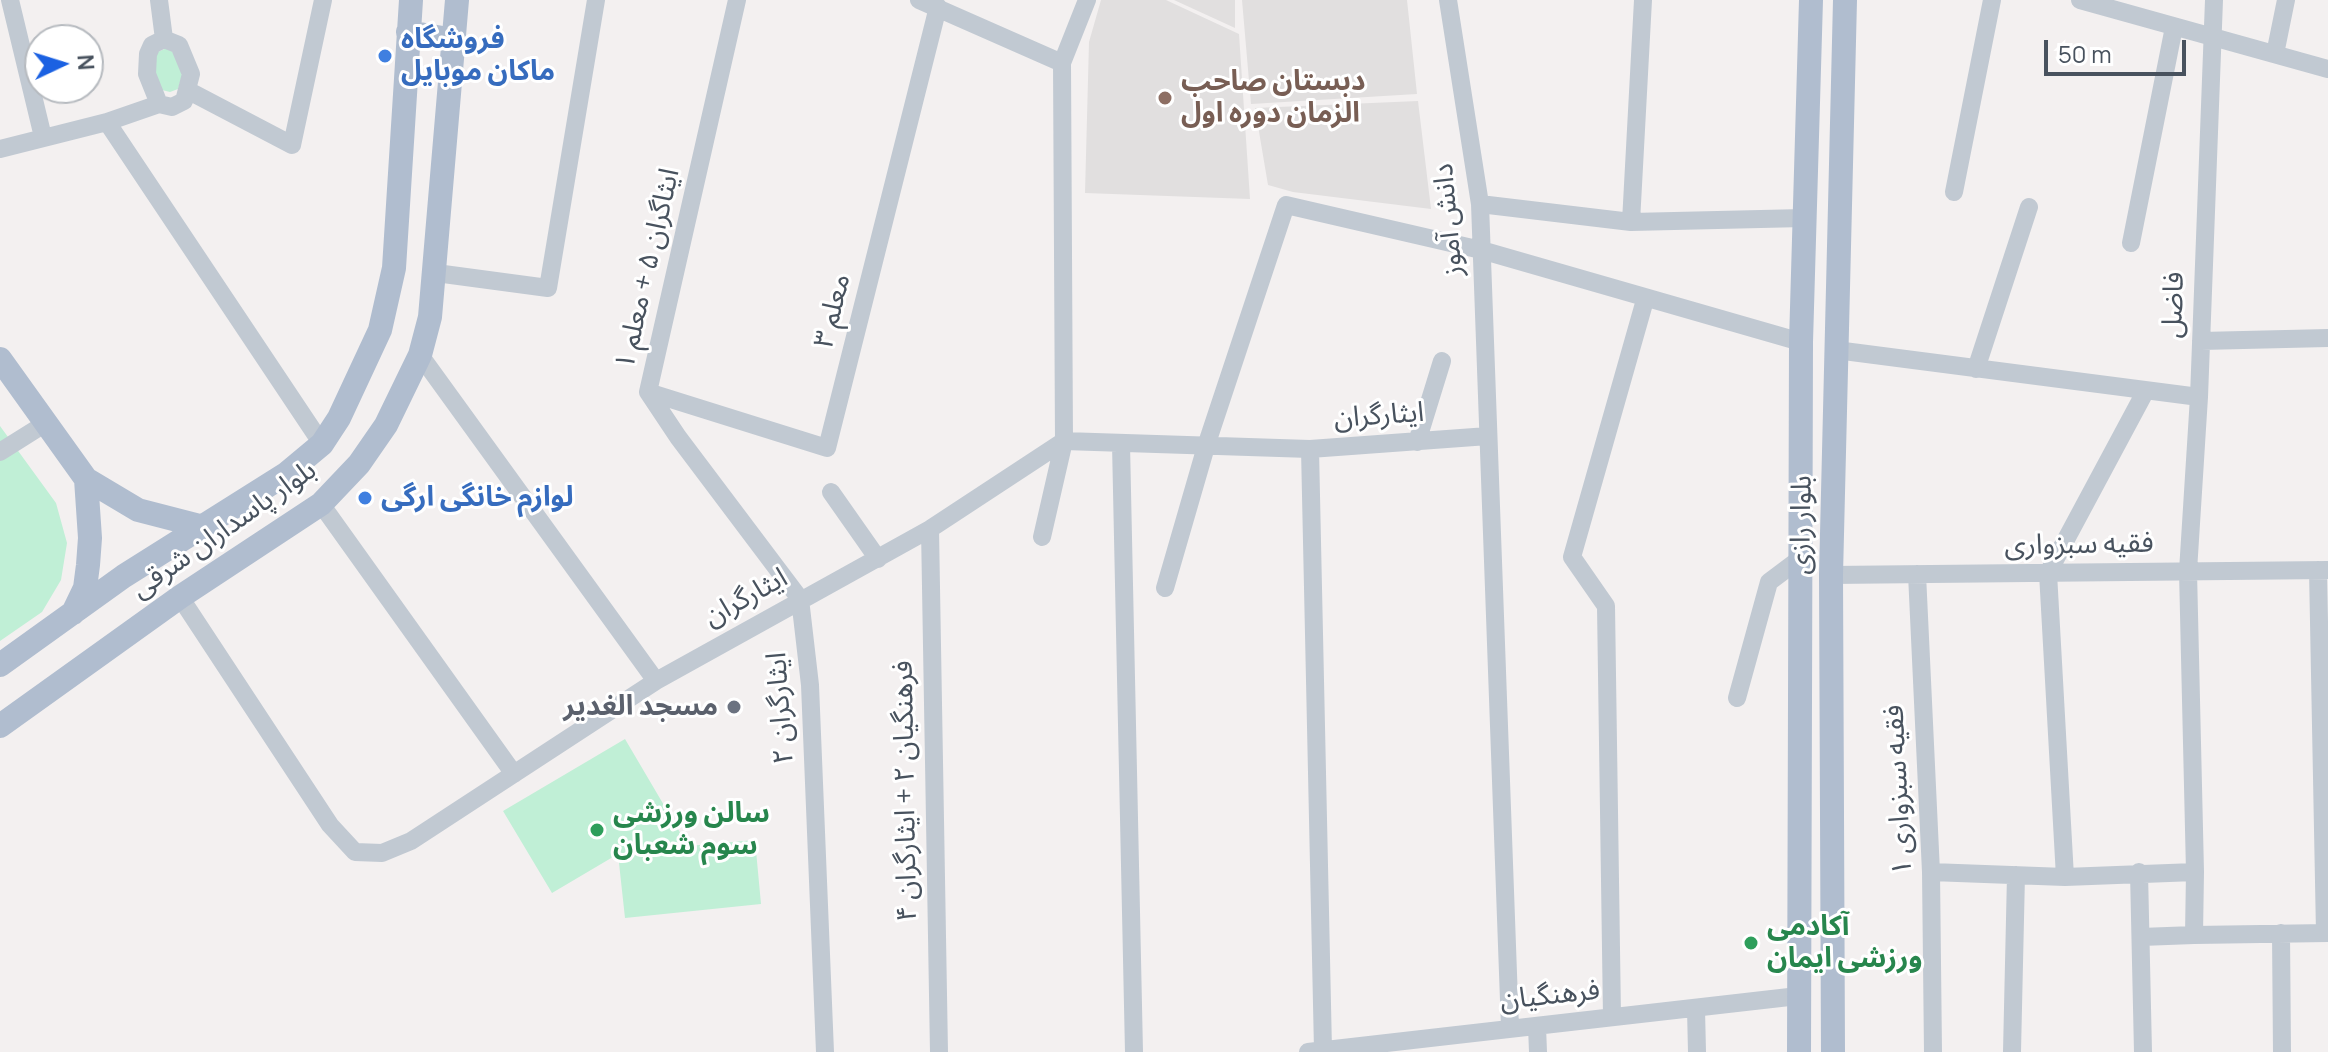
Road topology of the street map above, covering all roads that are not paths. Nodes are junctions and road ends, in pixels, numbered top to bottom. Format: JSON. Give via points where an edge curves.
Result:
{"nodes":[{"id":1,"x":10,"y":0,"type":"edge"},
{"id":2,"x":159,"y":0,"type":"edge"},
{"id":3,"x":323,"y":0,"type":"edge"},
{"id":4,"x":411,"y":0,"type":"edge"},
{"id":5,"x":457,"y":0,"type":"edge"},
{"id":6,"x":596,"y":0,"type":"edge"},
{"id":7,"x":737,"y":0,"type":"edge"},
{"id":8,"x":919,"y":0,"type":"edge"},
{"id":9,"x":1087,"y":0,"type":"edge"},
{"id":10,"x":1448,"y":0,"type":"edge"},
{"id":11,"x":1643,"y":0,"type":"edge"},
{"id":12,"x":1811,"y":0,"type":"edge"},
{"id":13,"x":1845,"y":0,"type":"edge"},
{"id":14,"x":1992,"y":0,"type":"edge"},
{"id":15,"x":2080,"y":0,"type":"edge"},
{"id":16,"x":2214,"y":0,"type":"edge"},
{"id":17,"x":2286,"y":0,"type":"edge"},
{"id":18,"x":2110,"y":4,"type":"edge"},
{"id":19,"x":938,"y":7,"type":"junction"},
{"id":20,"x":2174,"y":27,"type":"junction"},
{"id":21,"x":408,"y":32,"type":"junction"},
{"id":22,"x":164,"y":39,"type":"junction"},
{"id":23,"x":2212,"y":39,"type":"junction"},
{"id":24,"x":454,"y":40,"type":"junction"},
{"id":25,"x":2275,"y":54,"type":"junction"},
{"id":26,"x":1809,"y":62,"type":"junction"},
{"id":27,"x":1062,"y":63,"type":"junction"},
{"id":28,"x":1843,"y":63,"type":"junction"},
{"id":29,"x":2328,"y":69,"type":"edge"},
{"id":30,"x":189,"y":91,"type":"junction"},
{"id":31,"x":159,"y":104,"type":"junction"},
{"id":32,"x":107,"y":122,"type":"junction"},
{"id":33,"x":43,"y":137,"type":"junction"},
{"id":34,"x":0,"y":149,"type":"edge"},
{"id":35,"x":1954,"y":192,"type":"dead end"},
{"id":36,"x":1480,"y":204,"type":"junction"},
{"id":37,"x":2029,"y":207,"type":"dead end"},
{"id":38,"x":1804,"y":218,"type":"junction"},
{"id":39,"x":1631,"y":222,"type":"junction"},
{"id":40,"x":2131,"y":243,"type":"dead end"},
{"id":41,"x":1481,"y":250,"type":"junction"},
{"id":42,"x":436,"y":273,"type":"junction"},
{"id":43,"x":1645,"y":300,"type":"junction"},
{"id":44,"x":2328,"y":338,"type":"edge"},
{"id":45,"x":2201,"y":341,"type":"junction"},
{"id":46,"x":1801,"y":342,"type":"junction"},
{"id":47,"x":1836,"y":350,"type":"junction"},
{"id":48,"x":420,"y":355,"type":"junction"},
{"id":49,"x":0,"y":359,"type":"edge"},
{"id":50,"x":1442,"y":361,"type":"dead end"},
{"id":51,"x":1976,"y":369,"type":"junction"},
{"id":52,"x":648,"y":392,"type":"junction"},
{"id":53,"x":2145,"y":392,"type":"junction"},
{"id":54,"x":2199,"y":397,"type":"junction"},
{"id":55,"x":46,"y":423,"type":"junction"},
{"id":56,"x":1488,"y":436,"type":"junction"},
{"id":57,"x":1064,"y":441,"type":"junction"},
{"id":58,"x":1417,"y":442,"type":"junction"},
{"id":59,"x":1207,"y":443,"type":"junction"},
{"id":60,"x":322,"y":444,"type":"junction"},
{"id":61,"x":1121,"y":444,"type":"junction"},
{"id":62,"x":1310,"y":449,"type":"junction"},
{"id":63,"x":0,"y":452,"type":"edge"},
{"id":64,"x":86,"y":479,"type":"junction"},
{"id":65,"x":831,"y":492,"type":"dead end"},
{"id":66,"x":321,"y":504,"type":"junction"},
{"id":67,"x":200,"y":526,"type":"junction"},
{"id":68,"x":930,"y":529,"type":"junction"},
{"id":69,"x":1042,"y":537,"type":"dead end"},
{"id":70,"x":1801,"y":558,"type":"junction"},
{"id":71,"x":878,"y":559,"type":"junction"},
{"id":72,"x":2323,"y":570,"type":"edge"},
{"id":73,"x":2188,"y":571,"type":"junction"},
{"id":74,"x":2048,"y":573,"type":"junction"},
{"id":75,"x":1917,"y":574,"type":"junction"},
{"id":76,"x":1831,"y":575,"type":"junction"},
{"id":77,"x":1165,"y":588,"type":"dead end"},
{"id":78,"x":180,"y":597,"type":"junction"},
{"id":79,"x":800,"y":599,"type":"junction"},
{"id":80,"x":73,"y":613,"type":"junction"},
{"id":81,"x":0,"y":665,"type":"edge"},
{"id":82,"x":656,"y":681,"type":"junction"},
{"id":83,"x":1737,"y":698,"type":"dead end"},
{"id":84,"x":0,"y":726,"type":"edge"},
{"id":85,"x":514,"y":774,"type":"junction"},
{"id":86,"x":1931,"y":872,"type":"junction"},
{"id":87,"x":2139,"y":872,"type":"junction"},
{"id":88,"x":2195,"y":872,"type":"junction"},
{"id":89,"x":2016,"y":875,"type":"junction"},
{"id":90,"x":2065,"y":877,"type":"junction"},
{"id":91,"x":2281,"y":933,"type":"junction"},
{"id":92,"x":2327,"y":933,"type":"edge"},
{"id":93,"x":2194,"y":935,"type":"junction"},
{"id":94,"x":2141,"y":937,"type":"junction"},
{"id":95,"x":1798,"y":996,"type":"junction"},
{"id":96,"x":1696,"y":1009,"type":"junction"},
{"id":97,"x":1612,"y":1017,"type":"junction"},
{"id":98,"x":1537,"y":1026,"type":"junction"},
{"id":99,"x":1510,"y":1028,"type":"junction"},
{"id":100,"x":1382,"y":1048,"type":"edge"},
{"id":101,"x":1316,"y":1051,"type":"edge"},
{"id":102,"x":825,"y":1052,"type":"edge"},
{"id":103,"x":939,"y":1052,"type":"edge"},
{"id":104,"x":1134,"y":1052,"type":"edge"},
{"id":105,"x":1538,"y":1052,"type":"edge"},
{"id":106,"x":1697,"y":1052,"type":"edge"},
{"id":107,"x":1799,"y":1052,"type":"edge"},
{"id":108,"x":1833,"y":1052,"type":"edge"},
{"id":109,"x":1933,"y":1052,"type":"edge"},
{"id":110,"x":2012,"y":1052,"type":"edge"},
{"id":111,"x":2143,"y":1052,"type":"edge"},
{"id":112,"x":2282,"y":1052,"type":"edge"}],
"edges":[{"from":1,"to":33,"type":"street"},
{"from":2,"to":22,"type":"street"},
{"from":3,"to":30,"type":"street","via":[[292,145]]},
{"from":4,"to":21,"type":"main road","name":"بلوار پاسداران شرقی"},
{"from":5,"to":24,"type":"main road","name":"بلوار پاسداران شرقی"},
{"from":6,"to":42,"type":"street","via":[[548,288]]},
{"from":7,"to":52,"type":"street","name":"ایثاگران ۵ + معلم ۱"},
{"from":8,"to":19,"type":"street"},
{"from":9,"to":27,"type":"street"},
{"from":10,"to":36,"type":"street","name":"دانش آموز"},
{"from":11,"to":39,"type":"street"},
{"from":12,"to":26,"type":"main road","name":"بلوار رازی"},
{"from":13,"to":28,"type":"main road","name":"بلوار رازی"},
{"from":14,"to":35,"type":"street"},
{"from":15,"to":18,"type":"street"},
{"from":16,"to":23,"type":"street","name":"فاضل"},
{"from":17,"to":25,"type":"street"},
{"from":18,"to":20,"type":"street"},
{"from":19,"to":27,"type":"street"},
{"from":19,"to":52,"type":"street","name":"معلم ۳","via":[[827,448]]},
{"from":20,"to":23,"type":"street"},
{"from":20,"to":40,"type":"street"},
{"from":21,"to":24,"type":"main road"},
{"from":21,"to":60,"type":"main road","name":"بلوار پاسداران شرقی","via":[[394,268],[380,330]]},
{"from":22,"to":30,"type":"street","via":[[185,54]]},
{"from":22,"to":31,"type":"street","via":[[152,45],[146,62],[148,85]]},
{"from":23,"to":25,"type":"street"},
{"from":23,"to":45,"type":"street","name":"فاضل"},
{"from":24,"to":42,"type":"main road","name":"بلوار پاسداران شرقی"},
{"from":25,"to":29,"type":"street"},
{"from":26,"to":28,"type":"main road"},
{"from":26,"to":38,"type":"main road","name":"بلوار رازی"},
{"from":27,"to":57,"type":"street"},
{"from":28,"to":47,"type":"main road","name":"بلوار رازی"},
{"from":30,"to":31,"type":"street","via":[[172,107]]},
{"from":31,"to":32,"type":"street"},
{"from":32,"to":33,"type":"street"},
{"from":32,"to":60,"type":"street"},
{"from":33,"to":34,"type":"street"},
{"from":36,"to":39,"type":"street"},
{"from":36,"to":41,"type":"street","name":"دانش آموز"},
{"from":37,"to":51,"type":"street"},
{"from":38,"to":39,"type":"street"},
{"from":38,"to":46,"type":"main road","name":"بلوار رازی"},
{"from":41,"to":43,"type":"street"},
{"from":41,"to":56,"type":"street","name":"دانش آموز"},
{"from":41,"to":59,"type":"street","via":[[1286,205]]},
{"from":42,"to":48,"type":"main road","name":"بلوار پاسداران شرقی"},
{"from":43,"to":46,"type":"street"},
{"from":43,"to":97,"type":"street","via":[[1572,557],[1606,606]]},
{"from":44,"to":45,"type":"street"},
{"from":45,"to":54,"type":"street","name":"فاضل"},
{"from":46,"to":70,"type":"main road","name":"بلوار رازی"},
{"from":47,"to":51,"type":"street"},
{"from":47,"to":76,"type":"main road","name":"بلوار رازی"},
{"from":48,"to":66,"type":"main road","name":"بلوار پاسداران شرقی","via":[[386,425]]},
{"from":48,"to":82,"type":"street"},
{"from":49,"to":55,"type":"main road"},
{"from":50,"to":58,"type":"street"},
{"from":51,"to":53,"type":"street"},
{"from":52,"to":79,"type":"street","name":"ایثاگران ۵ + معلم ۱"},
{"from":53,"to":54,"type":"street"},
{"from":53,"to":74,"type":"street"},
{"from":54,"to":73,"type":"street","name":"فاضل"},
{"from":55,"to":63,"type":"street"},
{"from":55,"to":64,"type":"main road"},
{"from":56,"to":58,"type":"street","name":"ایثارگران"},
{"from":56,"to":99,"type":"street","name":"دانش آموز"},
{"from":57,"to":61,"type":"street","name":"ایثارگران"},
{"from":57,"to":68,"type":"street","name":"ایثارگران"},
{"from":57,"to":69,"type":"street"},
{"from":58,"to":62,"type":"street","name":"ایثارگران"},
{"from":59,"to":61,"type":"street","name":"ایثارگران"},
{"from":59,"to":62,"type":"street","name":"ایثارگران"},
{"from":59,"to":77,"type":"street"},
{"from":60,"to":67,"type":"main road","name":"بلوار پاسداران شرقی","via":[[286,474]]},
{"from":61,"to":104,"type":"street"},
{"from":62,"to":101,"type":"street"},
{"from":64,"to":67,"type":"main road","via":[[138,510]]},
{"from":64,"to":80,"type":"main road","via":[[88,565]]},
{"from":65,"to":71,"type":"street"},
{"from":66,"to":78,"type":"main road","name":"بلوار پاسداران شرقی"},
{"from":66,"to":85,"type":"street"},
{"from":67,"to":80,"type":"main road","name":"بلوار پاسداران شرقی"},
{"from":68,"to":71,"type":"street","name":"ایثارگران"},
{"from":68,"to":103,"type":"street","name":"فرهنگیان ۲ + ایثارگران ۴"},
{"from":70,"to":83,"type":"street","via":[[1769,582]]},
{"from":70,"to":95,"type":"main road","name":"بلوار رازی"},
{"from":71,"to":79,"type":"street","name":"ایثارگران"},
{"from":72,"to":73,"type":"street","name":"فقیه سبزواری"},
{"from":72,"to":92,"type":"street"},
{"from":73,"to":74,"type":"street","name":"فقیه سبزواری"},
{"from":73,"to":88,"type":"street","name":"فاضل"},
{"from":74,"to":75,"type":"street","name":"فقیه سبزواری"},
{"from":74,"to":90,"type":"street"},
{"from":75,"to":76,"type":"street","name":"فقیه سبزواری"},
{"from":75,"to":86,"type":"street","name":"فقیه سبزواری ۱"},
{"from":76,"to":108,"type":"main road","name":"بلوار رازی"},
{"from":78,"to":84,"type":"main road","name":"بلوار پاسداران شرقی"},
{"from":78,"to":85,"type":"street","name":"ایثارگران","via":[[330,825],[355,852],[382,853],[411,841]]},
{"from":79,"to":82,"type":"street","name":"ایثارگران"},
{"from":79,"to":102,"type":"street","name":"ایثارگران ۲","via":[[810,685]]},
{"from":80,"to":81,"type":"main road","name":"بلوار پاسداران شرقی"},
{"from":82,"to":85,"type":"street","name":"ایثارگران"},
{"from":86,"to":89,"type":"street"},
{"from":86,"to":109,"type":"street","name":"فقیه سبزواری ۱"},
{"from":87,"to":88,"type":"street"},
{"from":87,"to":90,"type":"street"},
{"from":87,"to":94,"type":"street"},
{"from":88,"to":93,"type":"street","name":"فاضل"},
{"from":89,"to":90,"type":"street"},
{"from":89,"to":110,"type":"street"},
{"from":91,"to":92,"type":"street"},
{"from":91,"to":93,"type":"street"},
{"from":91,"to":112,"type":"street"},
{"from":93,"to":94,"type":"street"},
{"from":94,"to":111,"type":"street"},
{"from":95,"to":96,"type":"street","name":"فرهنگیان"},
{"from":95,"to":107,"type":"main road","name":"بلوار رازی"},
{"from":96,"to":97,"type":"street","name":"فرهنگیان"},
{"from":96,"to":106,"type":"street"},
{"from":97,"to":98,"type":"street","name":"فرهنگیان"},
{"from":98,"to":99,"type":"street","name":"فرهنگیان"},
{"from":98,"to":105,"type":"street"},
{"from":99,"to":100,"type":"street","name":"فرهنگیان"},
{"from":100,"to":101,"type":"street","name":"فرهنگیان"}]}
